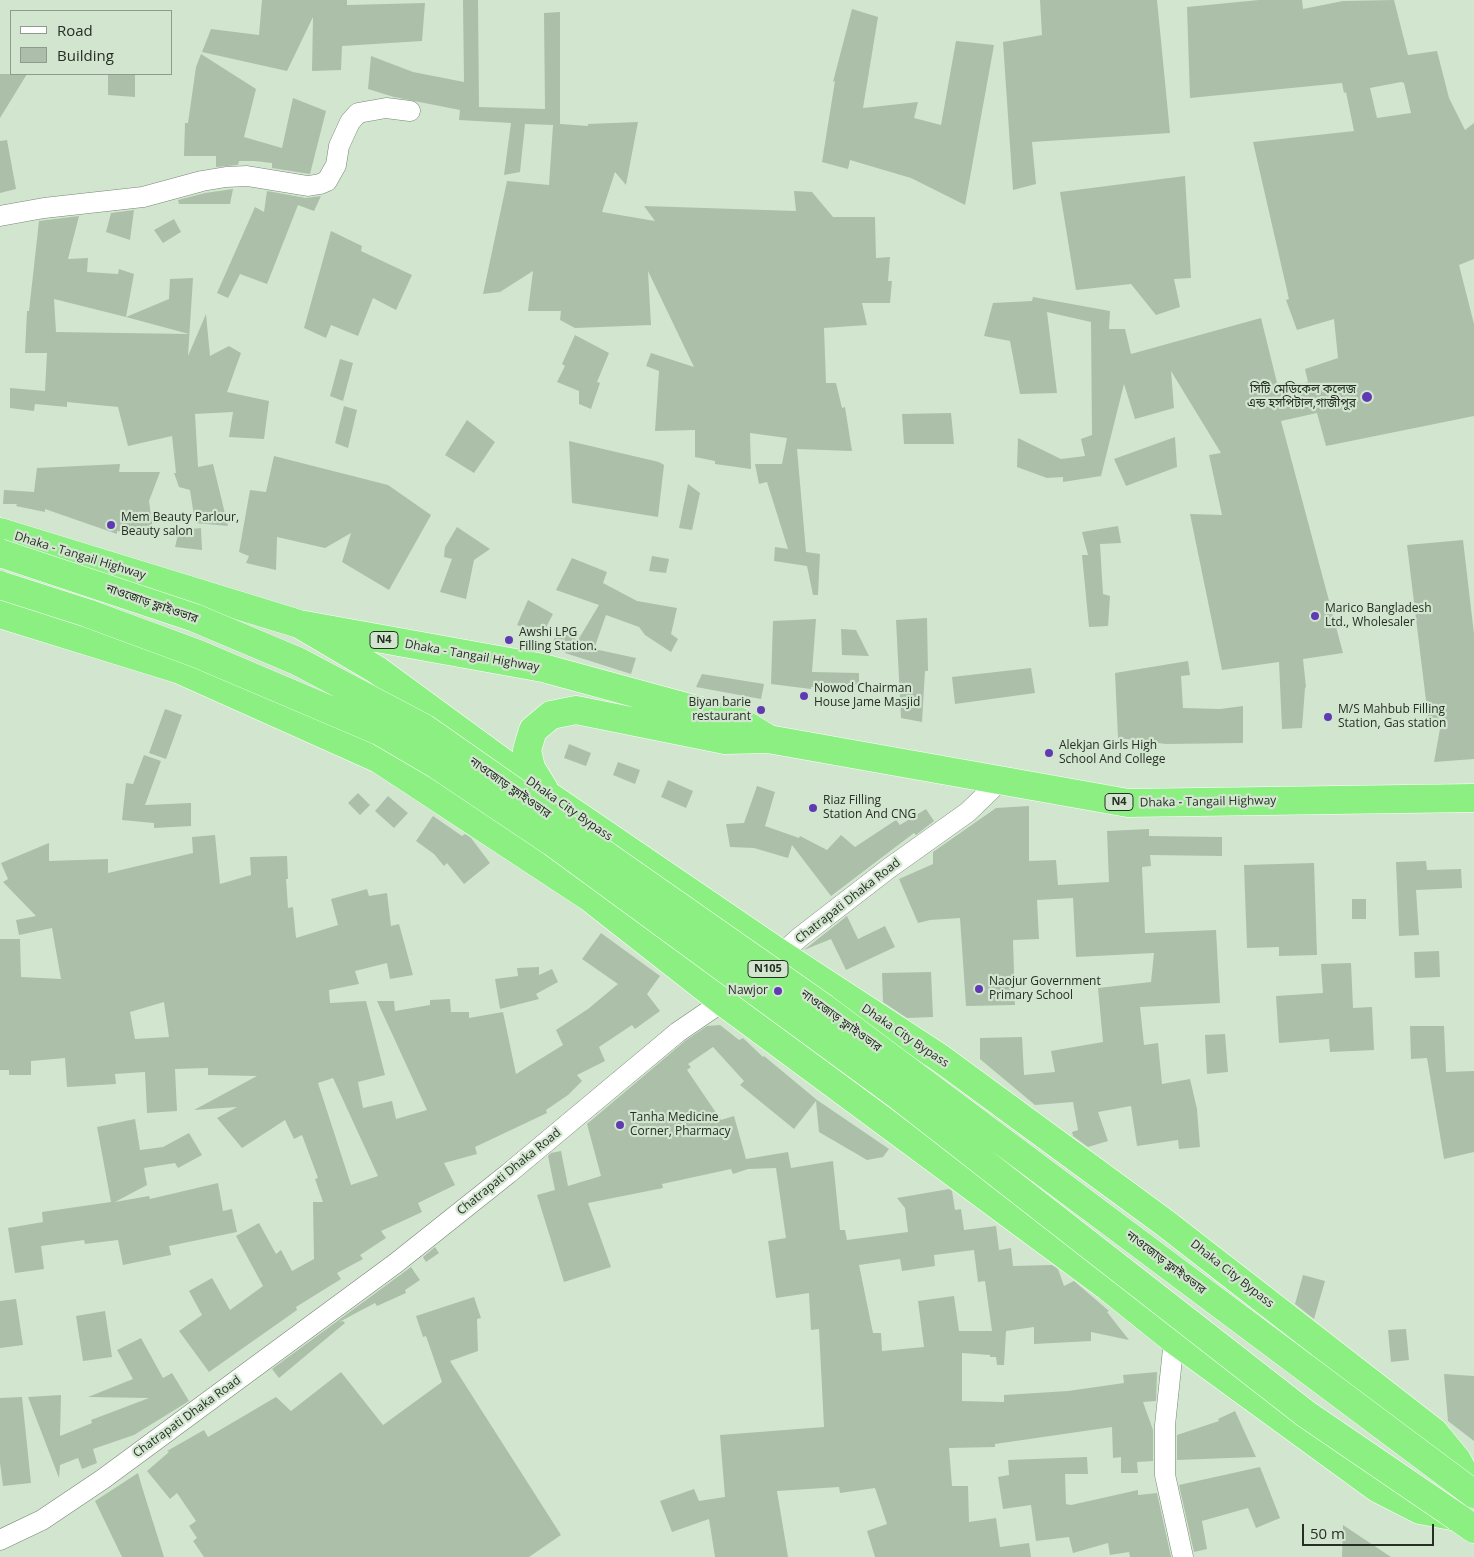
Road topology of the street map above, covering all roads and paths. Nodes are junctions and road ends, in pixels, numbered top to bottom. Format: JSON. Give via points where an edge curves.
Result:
{"nodes":[{"id":1,"x":410,"y":110,"type":"dead end"},
{"id":2,"x":0,"y":216,"type":"edge"},
{"id":3,"x":0,"y":532,"type":"edge"},
{"id":4,"x":0,"y":554,"type":"edge"},
{"id":5,"x":0,"y":585,"type":"edge"},
{"id":6,"x":0,"y":614,"type":"edge"},
{"id":7,"x":299,"y":624,"type":"junction"},
{"id":8,"x":768,"y":739,"type":"junction"},
{"id":9,"x":1000,"y":781,"type":"junction"},
{"id":10,"x":549,"y":796,"type":"junction"},
{"id":11,"x":1474,"y":798,"type":"edge"},
{"id":12,"x":781,"y":954,"type":"junction"},
{"id":13,"x":723,"y":1002,"type":"junction"},
{"id":14,"x":1174,"y":1340,"type":"junction"},
{"id":15,"x":1474,"y":1492,"type":"edge"},
{"id":16,"x":1466,"y":1523,"type":"edge"},
{"id":17,"x":0,"y":1540,"type":"edge"},
{"id":18,"x":1183,"y":1557,"type":"edge"}],
"edges":[{"from":1,"to":2,"type":"street","via":[[386,108],[358,114],[350,122],[339,146],[336,165],[327,181],[320,184],[308,186],[247,176],[226,177],[143,196]]},
{"from":3,"to":7,"type":"highway","name":"Dhaka - Tangail Highway","number":"N4"},
{"from":4,"to":15,"type":"highway","name":"নাওজোড় ফ্লাইওভার","number":"N105","bridge":true,"via":[[195,618],[297,661],[424,728],[824,1008]]},
{"from":5,"to":16,"type":"highway","name":"নাওজোড় ফ্লাইওভার","number":"N105","bridge":true,"via":[[198,654],[379,731],[437,765],[552,842],[896,1094],[1306,1414]]},
{"from":6,"to":13,"type":"highway","via":[[178,670],[379,759],[589,897]]},
{"from":7,"to":8,"type":"highway","name":"Dhaka - Tangail Highway","number":"N4","via":[[543,668],[741,722]]},
{"from":7,"to":10,"type":"highway","name":"Dhaka City Bypass","number":"N105","via":[[401,686]]},
{"from":8,"to":9,"type":"highway","name":"Dhaka - Tangail Highway","number":"N4"},
{"from":8,"to":10,"type":"highway","name":"Dhaka - Tangail Highway","number":"N4","via":[[725,740],[576,710],[551,715],[533,730],[527,750],[531,768]]},
{"from":9,"to":11,"type":"highway","name":"Dhaka - Tangail Highway","number":"N4","via":[[1128,804]]},
{"from":9,"to":12,"type":"street","name":"Chatrapati Dhaka Road","via":[[968,812],[888,868]]},
{"from":10,"to":12,"type":"highway","name":"Dhaka City Bypass","number":"N105"},
{"from":12,"to":13,"type":"street","name":"Chatrapati Dhaka Road","via":[[747,986]]},
{"from":12,"to":15,"type":"highway","name":"Dhaka City Bypass","number":"N105","via":[[940,1058],[1196,1246],[1434,1432],[1457,1460]]},
{"from":13,"to":14,"type":"highway","via":[[1100,1281]]},
{"from":13,"to":17,"type":"street","name":"Chatrapati Dhaka Road","via":[[678,1032],[509,1173],[301,1334],[103,1479],[42,1520]]},
{"from":14,"to":16,"type":"highway","via":[[1377,1488],[1420,1510]]},
{"from":14,"to":18,"type":"street","via":[[1165,1424],[1165,1475]]}]}
